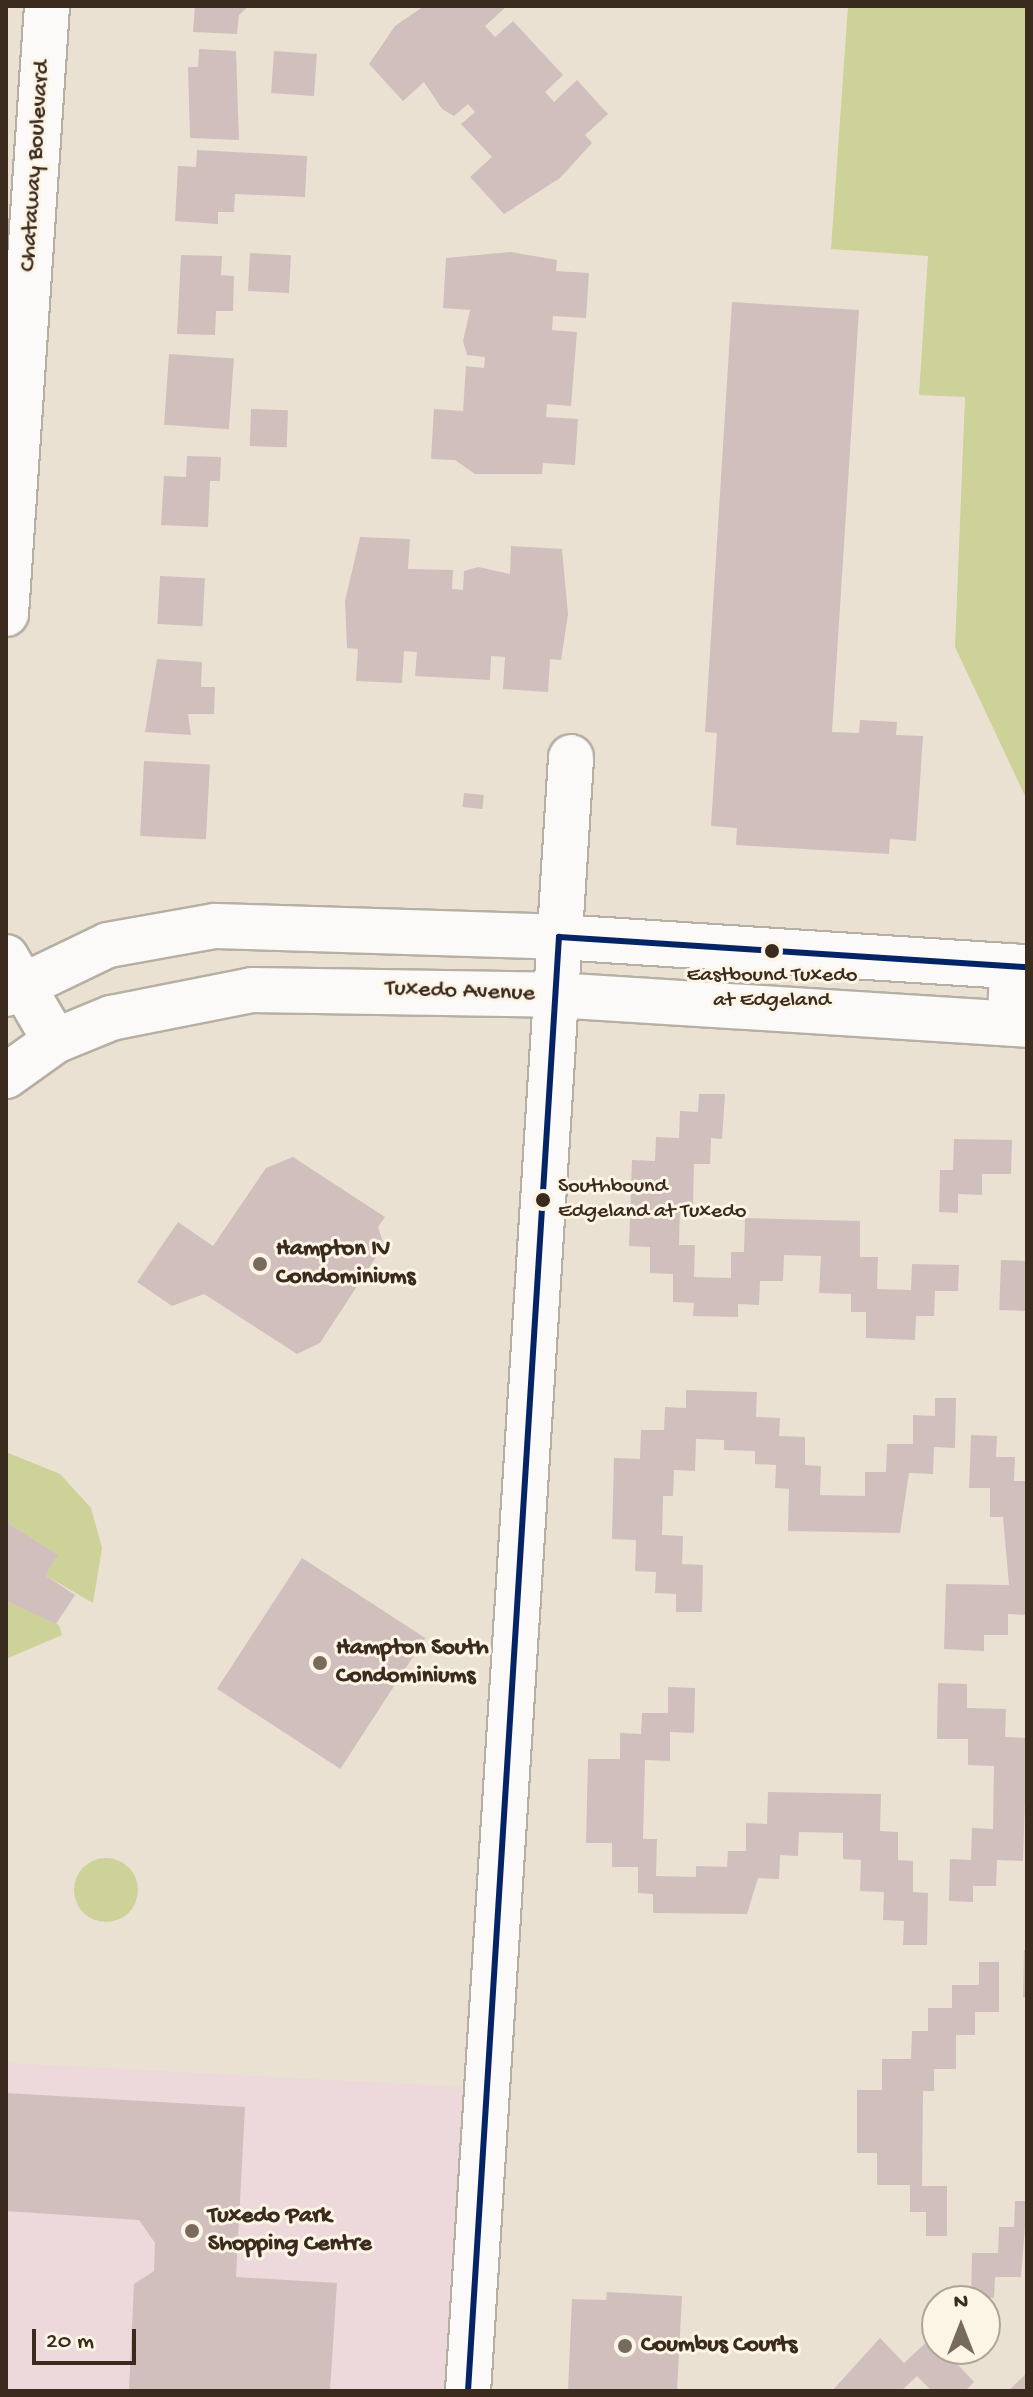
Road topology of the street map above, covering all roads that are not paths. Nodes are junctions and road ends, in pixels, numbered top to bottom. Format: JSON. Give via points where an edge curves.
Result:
{"nodes":[{"id":1,"x":47,"y":6,"type":"edge"},
{"id":2,"x":6,"y":614,"type":"edge"},
{"id":3,"x":571,"y":757,"type":"dead end"},
{"id":4,"x":559,"y":937,"type":"junction"},
{"id":5,"x":1020,"y":966,"type":"edge"},
{"id":6,"x":11,"y":978,"type":"edge"},
{"id":7,"x":555,"y":995,"type":"junction"},
{"id":8,"x":1018,"y":1024,"type":"edge"},
{"id":9,"x":55,"y":1041,"type":"junction"},
{"id":10,"x":6,"y":1076,"type":"edge"},
{"id":11,"x":468,"y":2391,"type":"edge"}],
"edges":[{"from":1,"to":2,"type":"street","name":"Chataway Boulevard"},
{"from":3,"to":4,"type":"street"},
{"from":4,"to":5,"type":"street"},
{"from":4,"to":6,"type":"street","via":[[215,926],[108,945]]},
{"from":4,"to":7,"type":"street"},
{"from":5,"to":8,"type":"street"},
{"from":6,"to":9,"type":"street"},
{"from":7,"to":8,"type":"street","name":"Tuxedo Avenue"},
{"from":7,"to":9,"type":"street","name":"Tuxedo Avenue","via":[[252,990],[151,1007]]},
{"from":7,"to":11,"type":"street"},
{"from":9,"to":10,"type":"street","name":"Tuxedo Avenue"}]}
